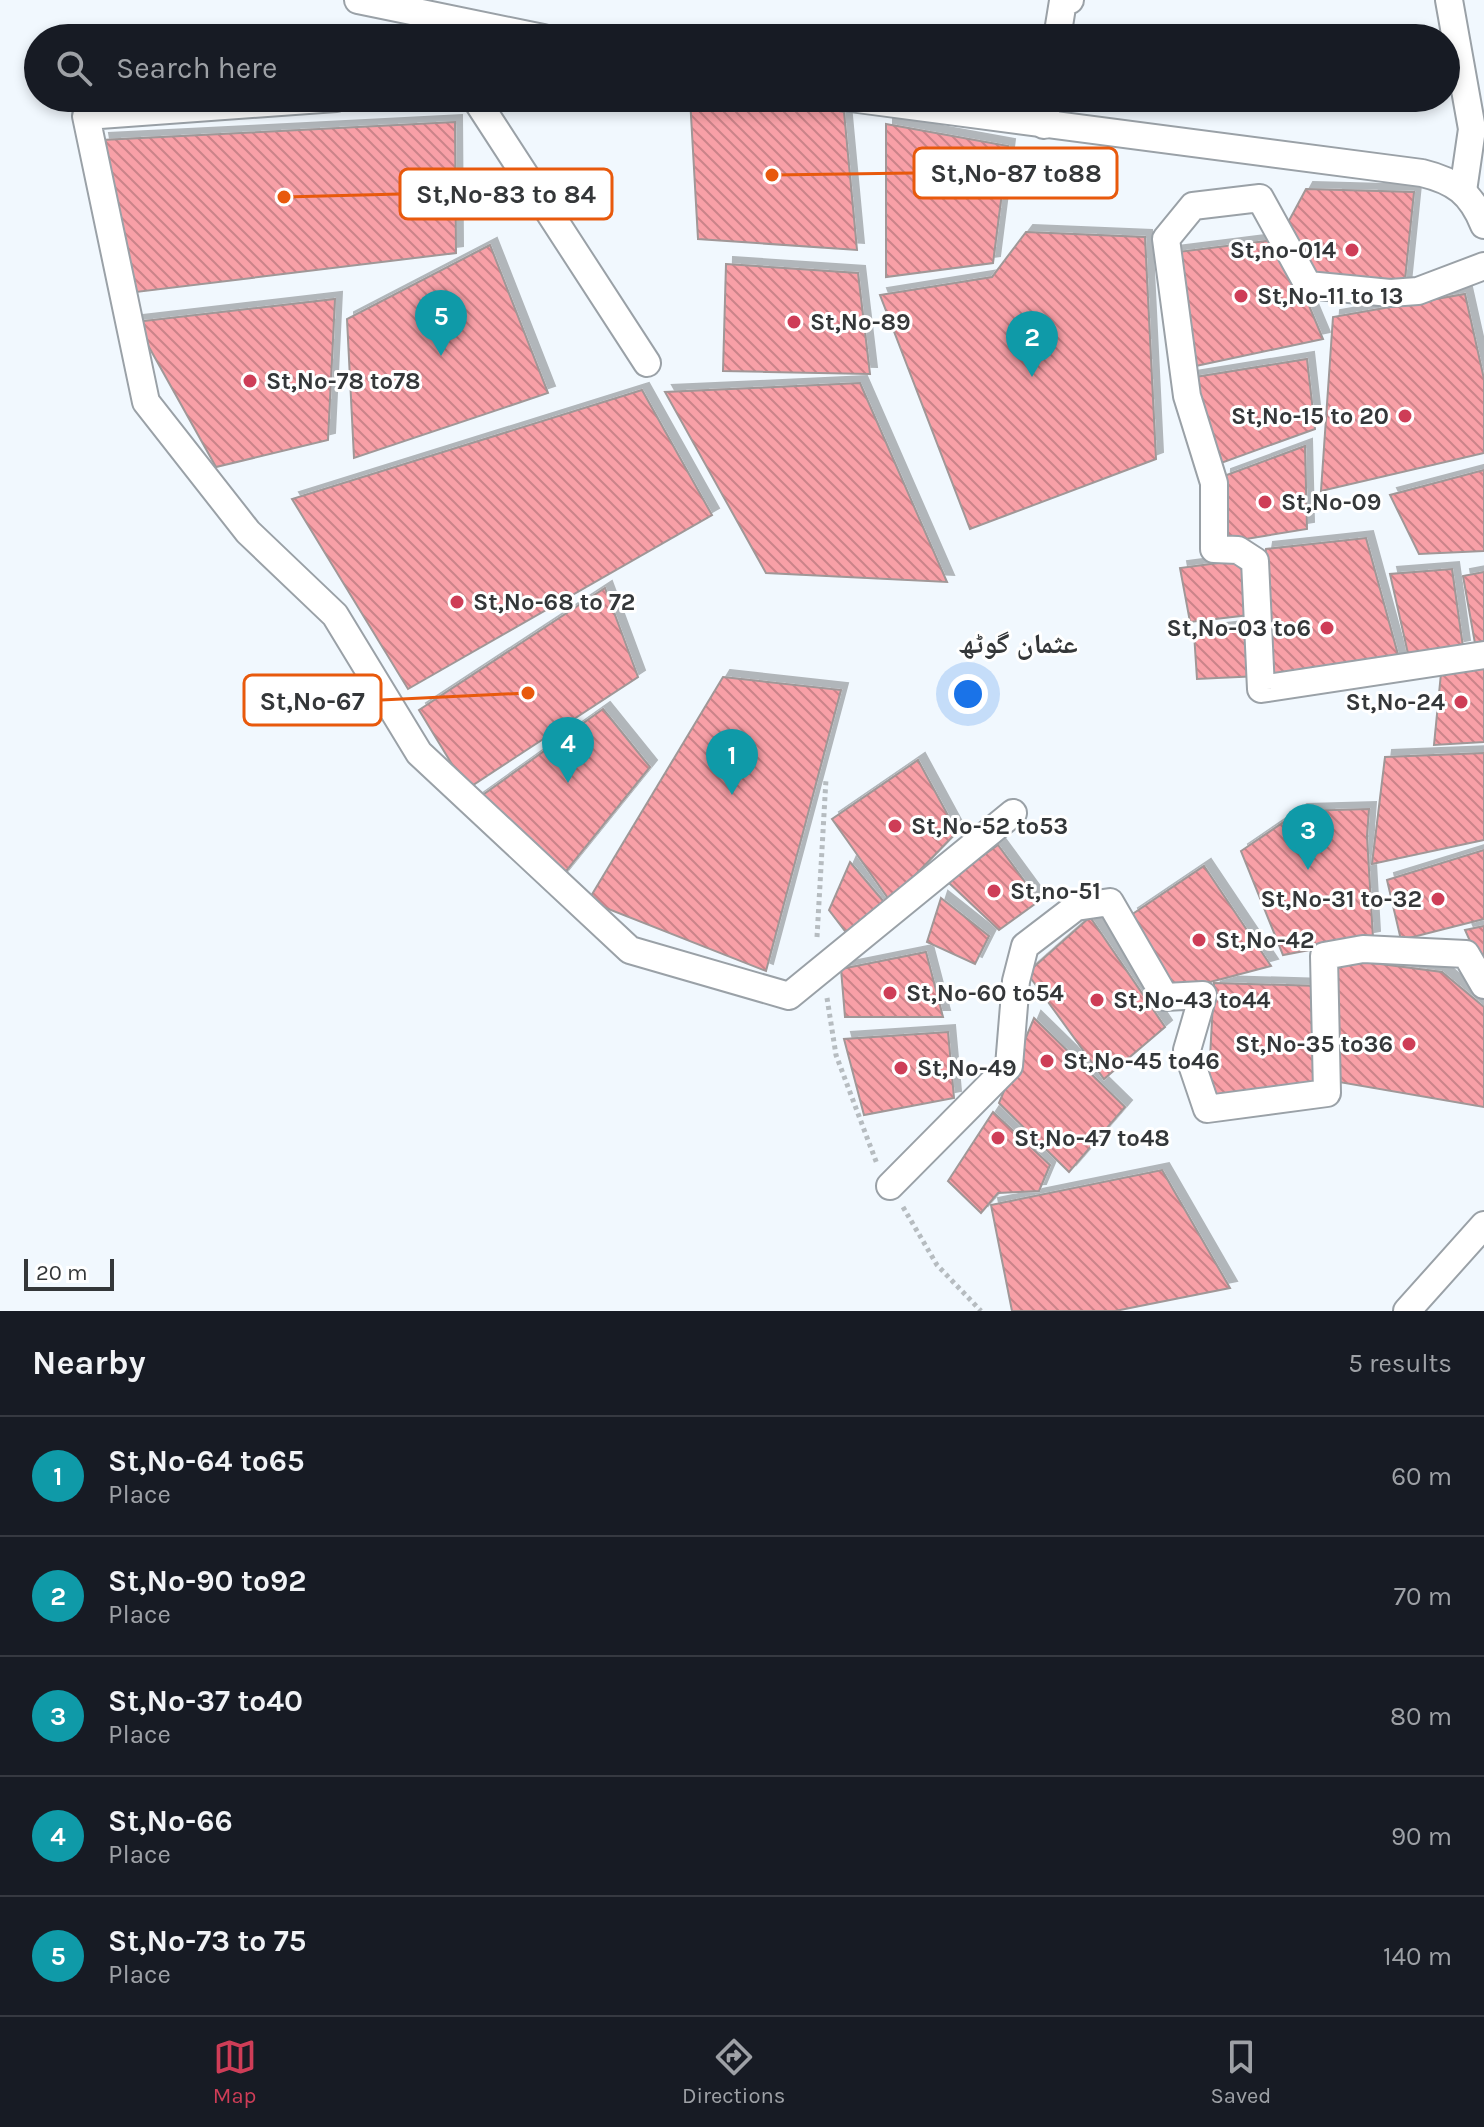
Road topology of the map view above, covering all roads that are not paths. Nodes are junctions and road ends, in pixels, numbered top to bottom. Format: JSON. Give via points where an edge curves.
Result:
{"nodes":[{"id":1,"x":358,"y":0,"type":"edge"},
{"id":2,"x":1070,"y":0,"type":"edge"},
{"id":3,"x":1449,"y":0,"type":"edge"},
{"id":4,"x":475,"y":24,"type":"edge"},
{"id":5,"x":1059,"y":24,"type":"edge"},
{"id":6,"x":1453,"y":24,"type":"edge"},
{"id":7,"x":1460,"y":62,"type":"edge"},
{"id":8,"x":142,"y":112,"type":"edge"},
{"id":9,"x":484,"y":112,"type":"edge"},
{"id":10,"x":951,"y":112,"type":"edge"},
{"id":11,"x":1046,"y":112,"type":"edge"},
{"id":12,"x":1044,"y":125,"type":"junction"},
{"id":13,"x":1463,"y":191,"type":"junction"},
{"id":14,"x":1484,"y":225,"type":"edge"},
{"id":15,"x":1484,"y":266,"type":"edge"},
{"id":16,"x":647,"y":363,"type":"dead end"},
{"id":17,"x":1484,"y":655,"type":"edge"},
{"id":18,"x":1013,"y":813,"type":"dead end"},
{"id":19,"x":1484,"y":985,"type":"edge"},
{"id":20,"x":890,"y":1186,"type":"road end"},
{"id":21,"x":1484,"y":1225,"type":"edge"},
{"id":22,"x":1407,"y":1311,"type":"edge"}],
"edges":[{"from":1,"to":4,"type":"street"},
{"from":2,"to":5,"type":"street","via":[[1063,1]]},
{"from":3,"to":6,"type":"street"},
{"from":7,"to":13,"type":"street","via":[[1472,129]]},
{"from":8,"to":18,"type":"street","via":[[86,116],[146,402],[248,532],[335,615],[419,753],[630,950],[789,996]]},
{"from":9,"to":16,"type":"street"},
{"from":10,"to":12,"type":"street"},
{"from":11,"to":12,"type":"street"},
{"from":12,"to":13,"type":"street","via":[[1422,173],[1450,180]]},
{"from":13,"to":14,"type":"street"},
{"from":15,"to":17,"type":"street","via":[[1418,291],[1308,285],[1260,198],[1193,206],[1166,239],[1187,396],[1214,483],[1214,549],[1238,550],[1255,561],[1261,689]]},
{"from":19,"to":20,"type":"street","via":[[1466,954],[1363,949],[1324,956],[1327,1093],[1207,1109],[1187,1050],[1203,995],[1165,997],[1110,902],[1076,907],[1025,946],[1016,981],[1009,1066]]},
{"from":21,"to":22,"type":"street"}]}
